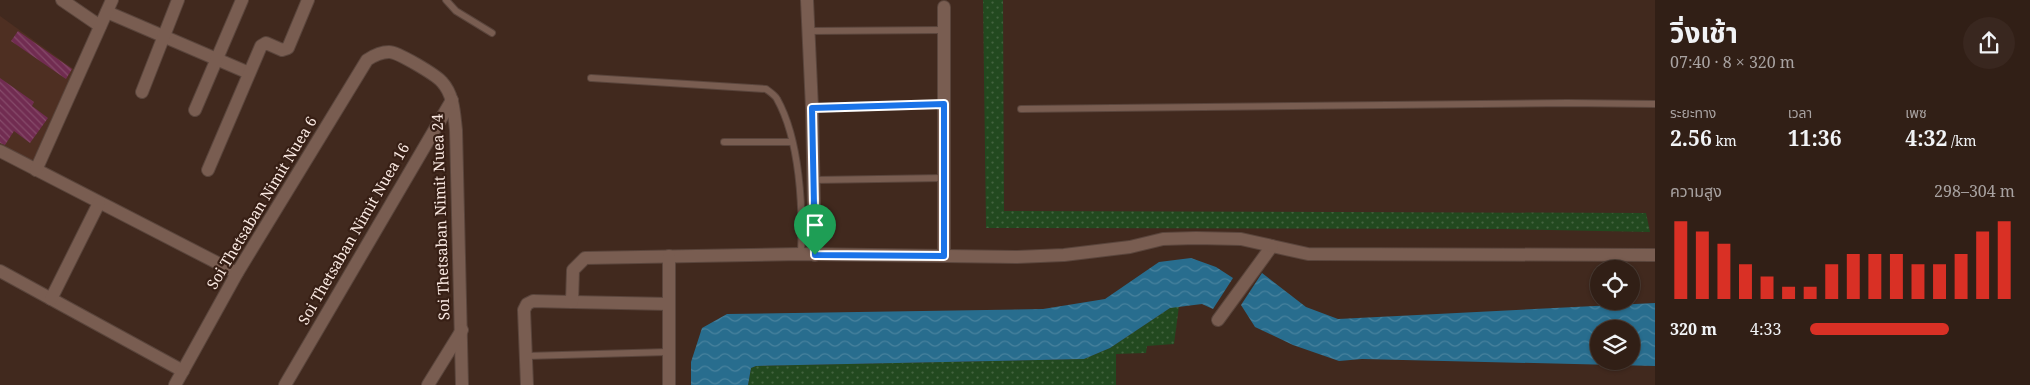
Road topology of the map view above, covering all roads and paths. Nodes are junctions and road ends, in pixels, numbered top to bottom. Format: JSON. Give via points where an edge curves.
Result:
{"nodes":[{"id":1,"x":62,"y":0,"type":"edge"},
{"id":2,"x":178,"y":0,"type":"edge"},
{"id":3,"x":242,"y":0,"type":"edge"},
{"id":4,"x":308,"y":0,"type":"edge"},
{"id":5,"x":446,"y":0,"type":"edge"},
{"id":6,"x":807,"y":0,"type":"edge"},
{"id":7,"x":110,"y":6,"type":"edge"},
{"id":8,"x":944,"y":6,"type":"dead end"},
{"id":9,"x":100,"y":26,"type":"junction"},
{"id":10,"x":944,"y":30,"type":"junction"},
{"id":11,"x":809,"y":31,"type":"junction"},
{"id":12,"x":492,"y":33,"type":"dead end"},
{"id":13,"x":163,"y":37,"type":"junction"},
{"id":14,"x":389,"y":52,"type":"joint"},
{"id":15,"x":216,"y":58,"type":"junction"},
{"id":16,"x":250,"y":72,"type":"junction"},
{"id":17,"x":590,"y":78,"type":"dead end"},
{"id":18,"x":142,"y":92,"type":"dead end"},
{"id":19,"x":452,"y":100,"type":"junction"},
{"id":20,"x":944,"y":104,"type":"junction"},
{"id":21,"x":1655,"y":104,"type":"edge"},
{"id":22,"x":812,"y":108,"type":"junction"},
{"id":23,"x":1021,"y":109,"type":"dead end"},
{"id":24,"x":195,"y":110,"type":"dead end"},
{"id":25,"x":724,"y":142,"type":"dead end"},
{"id":26,"x":792,"y":142,"type":"junction"},
{"id":27,"x":0,"y":151,"type":"edge"},
{"id":28,"x":36,"y":170,"type":"junction"},
{"id":29,"x":208,"y":170,"type":"dead end"},
{"id":30,"x":944,"y":178,"type":"junction"},
{"id":31,"x":813,"y":180,"type":"junction"},
{"id":32,"x":99,"y":203,"type":"junction"},
{"id":33,"x":1272,"y":246,"type":"junction"},
{"id":34,"x":801,"y":254,"type":"junction"},
{"id":35,"x":815,"y":255,"type":"junction"},
{"id":36,"x":1655,"y":255,"type":"edge"},
{"id":37,"x":669,"y":256,"type":"junction"},
{"id":38,"x":944,"y":256,"type":"junction"},
{"id":39,"x":0,"y":271,"type":"edge"},
{"id":40,"x":237,"y":273,"type":"junction"},
{"id":41,"x":51,"y":299,"type":"junction"},
{"id":42,"x":572,"y":302,"type":"junction"},
{"id":43,"x":669,"y":304,"type":"junction"},
{"id":44,"x":1218,"y":320,"type":"dead end"},
{"id":45,"x":462,"y":330,"type":"junction"},
{"id":46,"x":668,"y":352,"type":"junction"},
{"id":47,"x":526,"y":356,"type":"junction"},
{"id":48,"x":183,"y":371,"type":"junction"},
{"id":49,"x":175,"y":385,"type":"edge"},
{"id":50,"x":284,"y":385,"type":"edge"},
{"id":51,"x":428,"y":385,"type":"edge"},
{"id":52,"x":462,"y":385,"type":"edge"},
{"id":53,"x":526,"y":385,"type":"edge"},
{"id":54,"x":669,"y":385,"type":"edge"}],
"edges":[{"from":1,"to":9,"type":"street"},
{"from":2,"to":13,"type":"street"},
{"from":3,"to":15,"type":"street"},
{"from":4,"to":16,"type":"street","via":[[288,48],[282,50],[263,44]]},
{"from":5,"to":12,"type":"lane","via":[[456,11]]},
{"from":6,"to":11,"type":"street"},
{"from":7,"to":9,"type":"street"},
{"from":7,"to":13,"type":"street"},
{"from":8,"to":10,"type":"street"},
{"from":9,"to":28,"type":"street"},
{"from":10,"to":11,"type":"lane"},
{"from":10,"to":20,"type":"street"},
{"from":11,"to":22,"type":"street"},
{"from":13,"to":15,"type":"street"},
{"from":13,"to":18,"type":"street"},
{"from":14,"to":19,"type":"street","name":"Soi Thetsaban Nimit Nuea 24","via":[[408,59],[442,82]]},
{"from":14,"to":40,"type":"street","name":"Soi Thetsaban Nimit Nuea 6","via":[[367,60]]},
{"from":15,"to":16,"type":"street"},
{"from":15,"to":24,"type":"street"},
{"from":16,"to":29,"type":"street"},
{"from":17,"to":26,"type":"lane","via":[[766,89],[776,97]]},
{"from":19,"to":45,"type":"street","name":"Soi Thetsaban Nimit Nuea 24","via":[[456,130]]},
{"from":19,"to":50,"type":"street","name":"Soi Thetsaban Nimit Nuea 16"},
{"from":20,"to":22,"type":"lane"},
{"from":20,"to":30,"type":"street"},
{"from":21,"to":23,"type":"lane"},
{"from":22,"to":31,"type":"street"},
{"from":25,"to":26,"type":"lane"},
{"from":26,"to":34,"type":"lane","via":[[802,215]]},
{"from":27,"to":28,"type":"street"},
{"from":28,"to":32,"type":"street"},
{"from":30,"to":31,"type":"lane"},
{"from":30,"to":38,"type":"street"},
{"from":31,"to":35,"type":"street"},
{"from":32,"to":40,"type":"street"},
{"from":32,"to":41,"type":"street"},
{"from":33,"to":36,"type":"street","via":[[1308,254]]},
{"from":33,"to":38,"type":"street","via":[[1241,239],[1163,239],[1130,247],[1064,255]]},
{"from":33,"to":44,"type":"street"},
{"from":34,"to":35,"type":"street"},
{"from":34,"to":37,"type":"street"},
{"from":35,"to":38,"type":"street"},
{"from":37,"to":42,"type":"street","via":[[585,258],[573,270]]},
{"from":37,"to":43,"type":"street"},
{"from":39,"to":41,"type":"street"},
{"from":40,"to":48,"type":"street","name":"Soi Thetsaban Nimit Nuea 6"},
{"from":41,"to":48,"type":"street"},
{"from":42,"to":43,"type":"street"},
{"from":42,"to":47,"type":"street","via":[[533,301],[527,304],[524,310]]},
{"from":43,"to":46,"type":"street"},
{"from":45,"to":51,"type":"street"},
{"from":45,"to":52,"type":"street","name":"Soi Thetsaban Nimit Nuea 24"},
{"from":46,"to":47,"type":"lane"},
{"from":46,"to":54,"type":"street"},
{"from":47,"to":53,"type":"street"},
{"from":48,"to":49,"type":"street","name":"Soi Thetsaban Nimit Nuea 6"}]}
